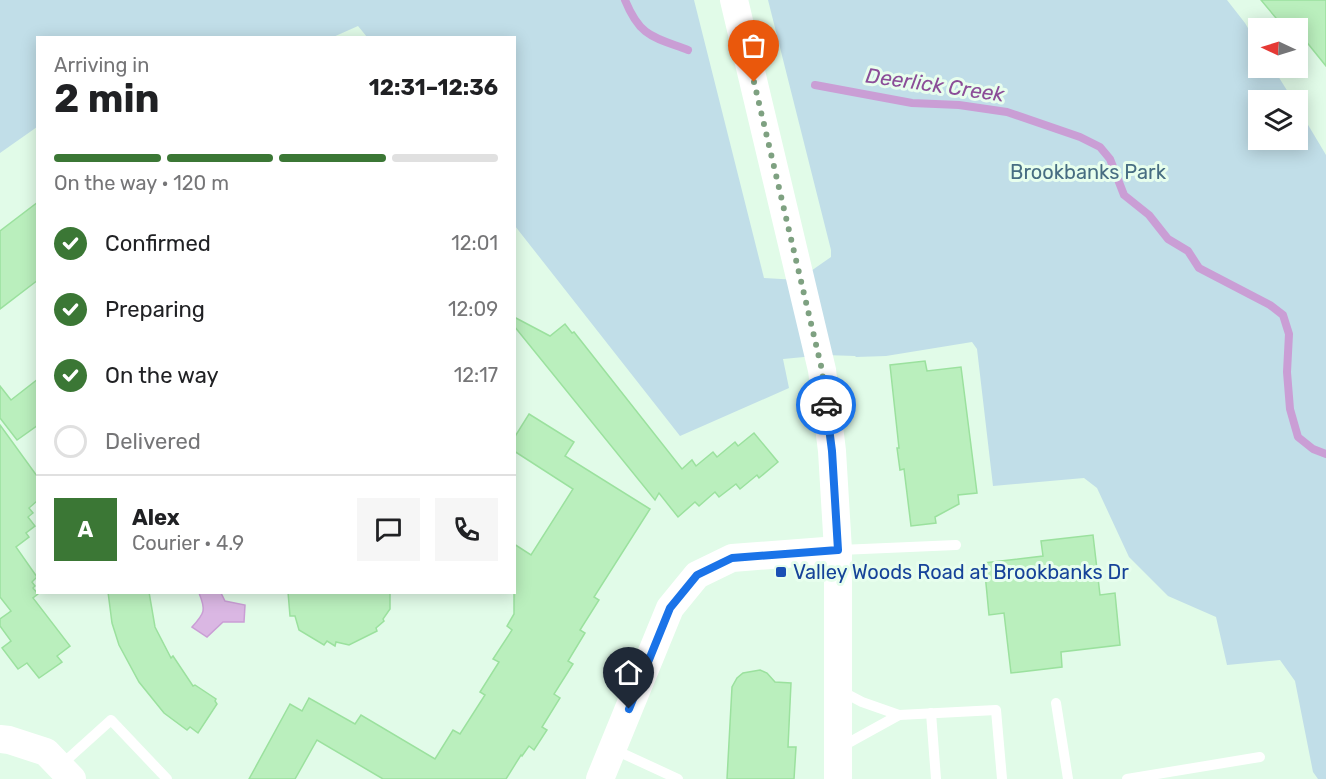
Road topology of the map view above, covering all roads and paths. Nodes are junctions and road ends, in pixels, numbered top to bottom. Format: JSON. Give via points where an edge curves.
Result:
{"nodes":[{"id":1,"x":734,"y":0,"type":"edge"},
{"id":2,"x":956,"y":545,"type":"dead end"},
{"id":3,"x":838,"y":550,"type":"junction"},
{"id":4,"x":838,"y":690,"type":"junction"},
{"id":5,"x":1056,"y":703,"type":"dead end"},
{"id":6,"x":931,"y":713,"type":"junction"},
{"id":7,"x":899,"y":715,"type":"junction"},
{"id":8,"x":0,"y":739,"type":"edge"},
{"id":9,"x":612,"y":749,"type":"junction"},
{"id":10,"x":838,"y":749,"type":"junction"},
{"id":11,"x":1260,"y":757,"type":"dead end"},
{"id":12,"x":66,"y":772,"type":"edge"},
{"id":13,"x":671,"y":777,"type":"edge"},
{"id":14,"x":167,"y":779,"type":"edge"},
{"id":15,"x":600,"y":779,"type":"edge"},
{"id":16,"x":838,"y":779,"type":"edge"},
{"id":17,"x":936,"y":779,"type":"edge"},
{"id":18,"x":1002,"y":779,"type":"edge"},
{"id":19,"x":1068,"y":779,"type":"edge"},
{"id":20,"x":1127,"y":779,"type":"edge"}],
"edges":[{"from":1,"to":3,"type":"street","via":[[822,370]]},
{"from":2,"to":3,"type":"lane"},
{"from":3,"to":4,"type":"street"},
{"from":3,"to":9,"type":"street","via":[[732,558],[697,575],[670,608]]},
{"from":4,"to":7,"type":"lane"},
{"from":4,"to":10,"type":"street"},
{"from":5,"to":19,"type":"lane"},
{"from":6,"to":7,"type":"lane"},
{"from":6,"to":17,"type":"lane"},
{"from":6,"to":18,"type":"lane","via":[[996,710]]},
{"from":7,"to":10,"type":"lane"},
{"from":8,"to":12,"type":"street","via":[[46,752]]},
{"from":9,"to":13,"type":"lane"},
{"from":9,"to":15,"type":"street"},
{"from":10,"to":16,"type":"street"},
{"from":11,"to":20,"type":"lane"},
{"from":12,"to":14,"type":"lane","via":[[111,720]]}]}
